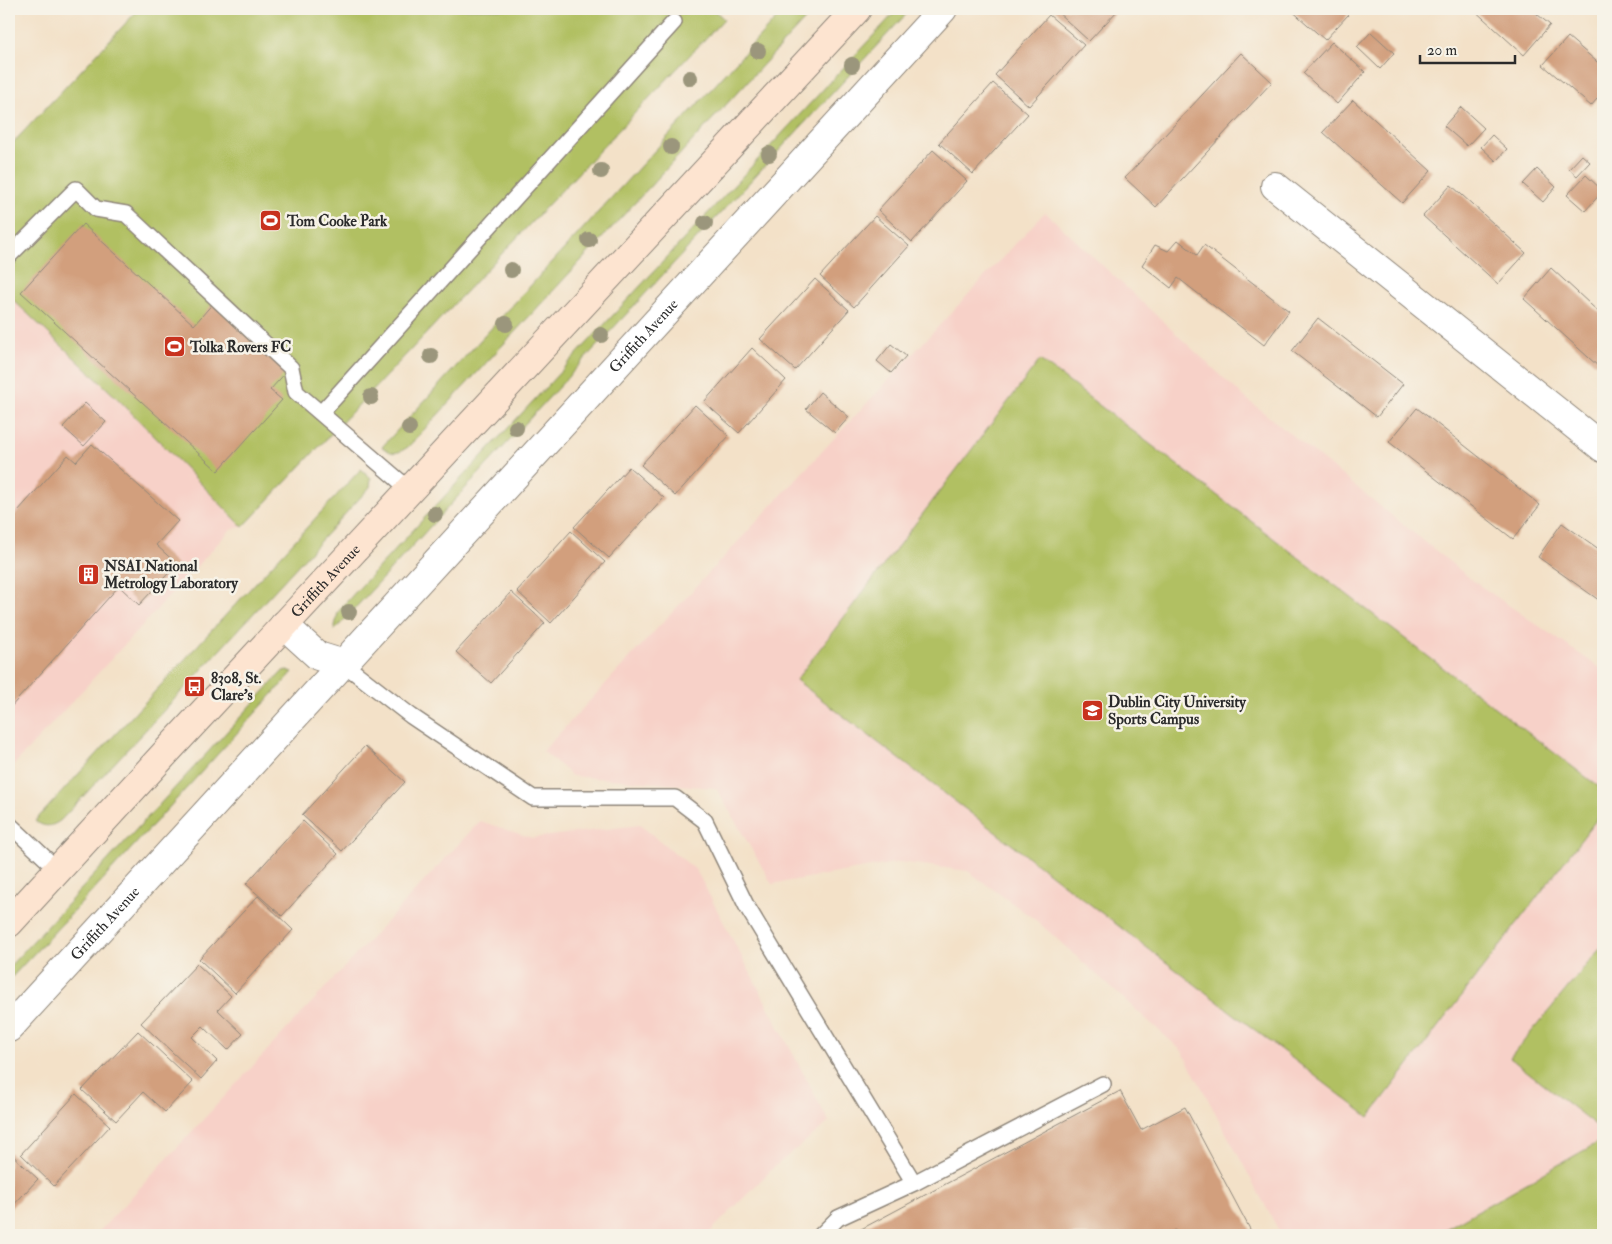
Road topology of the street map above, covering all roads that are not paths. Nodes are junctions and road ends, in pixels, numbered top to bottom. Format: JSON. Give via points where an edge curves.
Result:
{"nodes":[{"id":1,"x":857,"y":9,"type":"edge"},
{"id":2,"x":942,"y":9,"type":"edge"},
{"id":3,"x":674,"y":22,"type":"dead end"},
{"id":4,"x":1275,"y":186,"type":"dead end"},
{"id":5,"x":9,"y":256,"type":"edge"},
{"id":6,"x":321,"y":413,"type":"junction"},
{"id":7,"x":1603,"y":448,"type":"edge"},
{"id":8,"x":410,"y":490,"type":"junction"},
{"id":9,"x":284,"y":626,"type":"junction"},
{"id":10,"x":344,"y":664,"type":"junction"},
{"id":11,"x":9,"y":824,"type":"edge"},
{"id":12,"x":58,"y":870,"type":"junction"},
{"id":13,"x":9,"y":924,"type":"edge"},
{"id":14,"x":9,"y":1028,"type":"edge"},
{"id":15,"x":1103,"y":1084,"type":"dead end"},
{"id":16,"x":914,"y":1183,"type":"junction"},
{"id":17,"x":821,"y":1235,"type":"edge"}],
"edges":[{"from":1,"to":8,"type":"main road","name":"Griffith Avenue"},
{"from":2,"to":10,"type":"street","name":"Griffith Avenue"},
{"from":3,"to":6,"type":"lane"},
{"from":4,"to":7,"type":"street"},
{"from":5,"to":6,"type":"lane","via":[[76,188],[96,209],[126,214],[291,368],[296,392]]},
{"from":6,"to":8,"type":"lane"},
{"from":8,"to":9,"type":"main road","name":"Griffith Avenue"},
{"from":9,"to":10,"type":"street","name":"Griffith Avenue","via":[[318,656]]},
{"from":9,"to":12,"type":"main road","name":"Griffith Avenue"},
{"from":10,"to":14,"type":"street","name":"Griffith Avenue"},
{"from":10,"to":16,"type":"lane","via":[[411,716],[534,798],[675,798],[705,821],[746,905]]},
{"from":11,"to":12,"type":"lane"},
{"from":12,"to":13,"type":"main road","name":"Griffith Avenue"},
{"from":15,"to":16,"type":"lane"},
{"from":16,"to":17,"type":"lane","via":[[838,1218]]}]}
